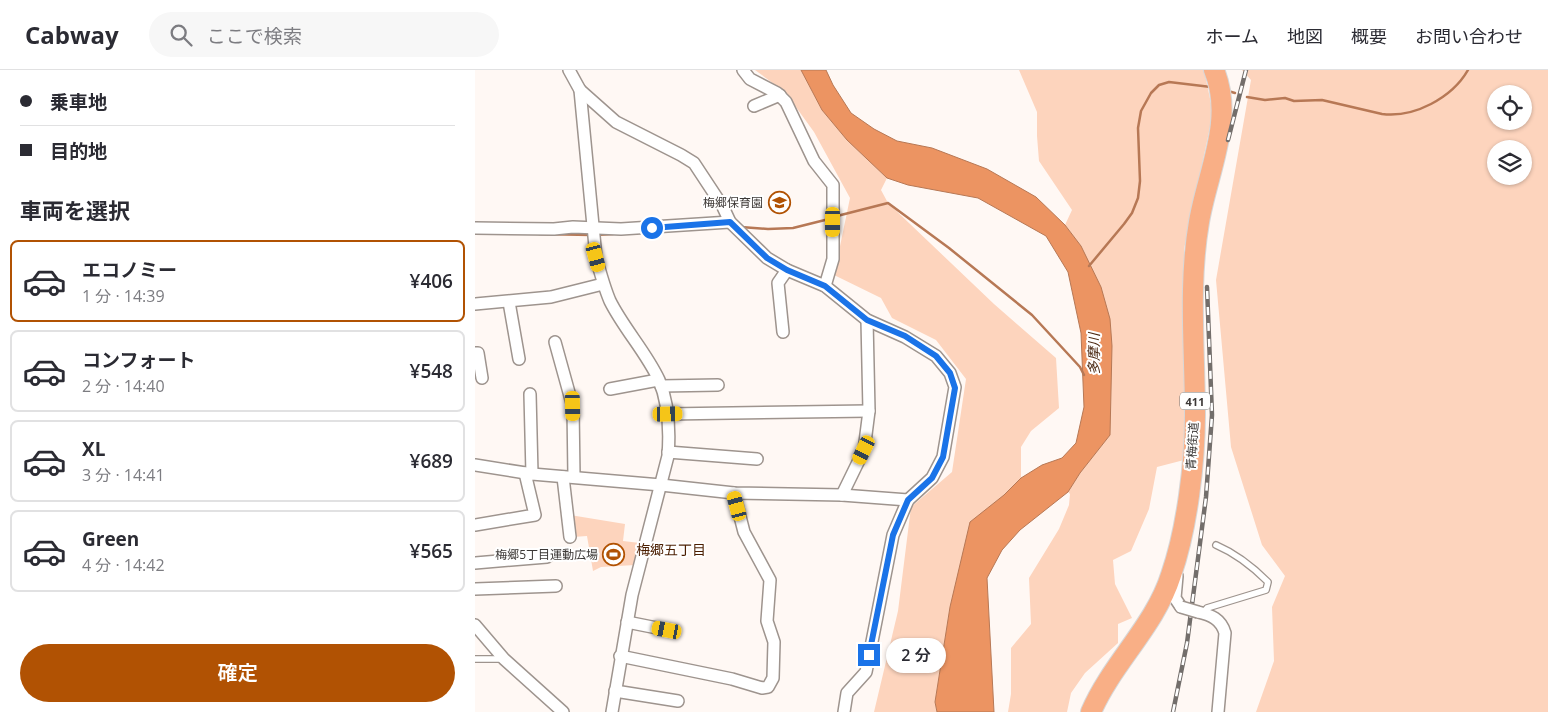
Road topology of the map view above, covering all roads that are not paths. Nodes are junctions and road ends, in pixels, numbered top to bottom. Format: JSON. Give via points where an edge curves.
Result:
{"nodes":[{"id":1,"x":569,"y":70,"type":"edge"},
{"id":2,"x":743,"y":70,"type":"edge"},
{"id":3,"x":1214,"y":70,"type":"edge"},
{"id":4,"x":580,"y":90,"type":"junction"},
{"id":5,"x":780,"y":96,"type":"junction"},
{"id":6,"x":754,"y":106,"type":"dead end"},
{"id":7,"x":730,"y":222,"type":"junction"},
{"id":8,"x":593,"y":227,"type":"junction"},
{"id":9,"x":475,"y":228,"type":"edge"},
{"id":10,"x":787,"y":270,"type":"junction"},
{"id":11,"x":603,"y":284,"type":"junction"},
{"id":12,"x":825,"y":286,"type":"junction"},
{"id":13,"x":509,"y":302,"type":"junction"},
{"id":14,"x":475,"y":304,"type":"edge"},
{"id":15,"x":867,"y":320,"type":"junction"},
{"id":16,"x":783,"y":332,"type":"dead end"},
{"id":17,"x":555,"y":342,"type":"dead end"},
{"id":18,"x":475,"y":353,"type":"edge"},
{"id":19,"x":519,"y":359,"type":"dead end"},
{"id":20,"x":482,"y":378,"type":"dead end"},
{"id":21,"x":660,"y":383,"type":"junction"},
{"id":22,"x":718,"y":385,"type":"dead end"},
{"id":23,"x":610,"y":389,"type":"dead end"},
{"id":24,"x":530,"y":394,"type":"dead end"},
{"id":25,"x":869,"y":411,"type":"junction"},
{"id":26,"x":668,"y":414,"type":"junction"},
{"id":27,"x":668,"y":452,"type":"junction"},
{"id":28,"x":757,"y":459,"type":"dead end"},
{"id":29,"x":475,"y":465,"type":"edge"},
{"id":30,"x":529,"y":473,"type":"junction"},
{"id":31,"x":569,"y":477,"type":"junction"},
{"id":32,"x":661,"y":485,"type":"junction"},
{"id":33,"x":734,"y":493,"type":"junction"},
{"id":34,"x":842,"y":495,"type":"junction"},
{"id":35,"x":908,"y":500,"type":"junction"},
{"id":36,"x":475,"y":525,"type":"edge"},
{"id":37,"x":570,"y":537,"type":"dead end"},
{"id":38,"x":1216,"y":545,"type":"dead end"},
{"id":39,"x":1177,"y":556,"type":"junction"},
{"id":40,"x":547,"y":557,"type":"dead end"},
{"id":41,"x":475,"y":563,"type":"edge"},
{"id":42,"x":556,"y":586,"type":"dead end"},
{"id":43,"x":475,"y":589,"type":"edge"},
{"id":44,"x":1200,"y":613,"type":"junction"},
{"id":45,"x":627,"y":622,"type":"junction"},
{"id":46,"x":475,"y":625,"type":"edge"},
{"id":47,"x":667,"y":630,"type":"dead end"},
{"id":48,"x":620,"y":656,"type":"junction"},
{"id":49,"x":475,"y":659,"type":"edge"},
{"id":50,"x":504,"y":659,"type":"junction"},
{"id":51,"x":615,"y":691,"type":"junction"},
{"id":52,"x":677,"y":701,"type":"dead end"},
{"id":53,"x":563,"y":712,"type":"edge"},
{"id":54,"x":611,"y":712,"type":"edge"},
{"id":55,"x":844,"y":712,"type":"edge"},
{"id":56,"x":1091,"y":712,"type":"edge"},
{"id":57,"x":1218,"y":712,"type":"edge"}],
"edges":[{"from":1,"to":4,"type":"street"},
{"from":2,"to":5,"type":"street","via":[[750,79]]},
{"from":3,"to":39,"type":"highway","name":"青梅街道","number":"411","via":[[1222,104],[1213,169],[1195,249],[1195,417],[1184,524]]},
{"from":4,"to":7,"type":"street","via":[[616,122],[693,163]]},
{"from":4,"to":8,"type":"street"},
{"from":5,"to":6,"type":"street"},
{"from":5,"to":12,"type":"street","via":[[786,102],[814,161],[833,186],[833,259]]},
{"from":7,"to":8,"type":"street","via":[[630,229]]},
{"from":7,"to":10,"type":"street","via":[[767,258]]},
{"from":8,"to":9,"type":"street"},
{"from":8,"to":11,"type":"street"},
{"from":10,"to":12,"type":"street"},
{"from":10,"to":16,"type":"street","via":[[779,284]]},
{"from":11,"to":13,"type":"street","via":[[551,297]]},
{"from":11,"to":21,"type":"street"},
{"from":12,"to":15,"type":"street"},
{"from":13,"to":14,"type":"street"},
{"from":13,"to":19,"type":"street"},
{"from":15,"to":25,"type":"street"},
{"from":15,"to":35,"type":"street","via":[[905,336],[936,356],[950,373],[955,388],[943,457],[932,478]]},
{"from":17,"to":31,"type":"street","via":[[573,406]]},
{"from":18,"to":20,"type":"street","via":[[478,352]]},
{"from":21,"to":22,"type":"street"},
{"from":21,"to":23,"type":"street"},
{"from":21,"to":26,"type":"street"},
{"from":24,"to":30,"type":"street"},
{"from":25,"to":26,"type":"street"},
{"from":25,"to":34,"type":"street","via":[[864,450]]},
{"from":26,"to":27,"type":"street"},
{"from":27,"to":28,"type":"street"},
{"from":27,"to":32,"type":"street"},
{"from":29,"to":30,"type":"street"},
{"from":30,"to":31,"type":"street"},
{"from":30,"to":36,"type":"street","via":[[535,515]]},
{"from":31,"to":32,"type":"street"},
{"from":31,"to":37,"type":"street"},
{"from":32,"to":33,"type":"street"},
{"from":32,"to":45,"type":"street"},
{"from":33,"to":34,"type":"street"},
{"from":33,"to":48,"type":"street","via":[[744,532],[770,580],[767,621],[774,642],[773,678],[768,688]]},
{"from":34,"to":35,"type":"street"},
{"from":35,"to":55,"type":"street","via":[[893,535],[866,672],[847,693]]},
{"from":38,"to":44,"type":"lane","via":[[1234,553],[1269,582],[1266,590]]},
{"from":39,"to":44,"type":"street","bridge":true,"via":[[1175,598],[1181,607]]},
{"from":39,"to":56,"type":"highway","name":"青梅街道","number":"411","via":[[1161,599]]},
{"from":40,"to":41,"type":"street"},
{"from":42,"to":43,"type":"street"},
{"from":44,"to":57,"type":"street","via":[[1217,620],[1225,633]]},
{"from":45,"to":47,"type":"street"},
{"from":45,"to":48,"type":"street"},
{"from":46,"to":50,"type":"street"},
{"from":48,"to":51,"type":"street"},
{"from":49,"to":50,"type":"lane"},
{"from":50,"to":53,"type":"street"},
{"from":51,"to":52,"type":"street"},
{"from":51,"to":54,"type":"street"}]}
